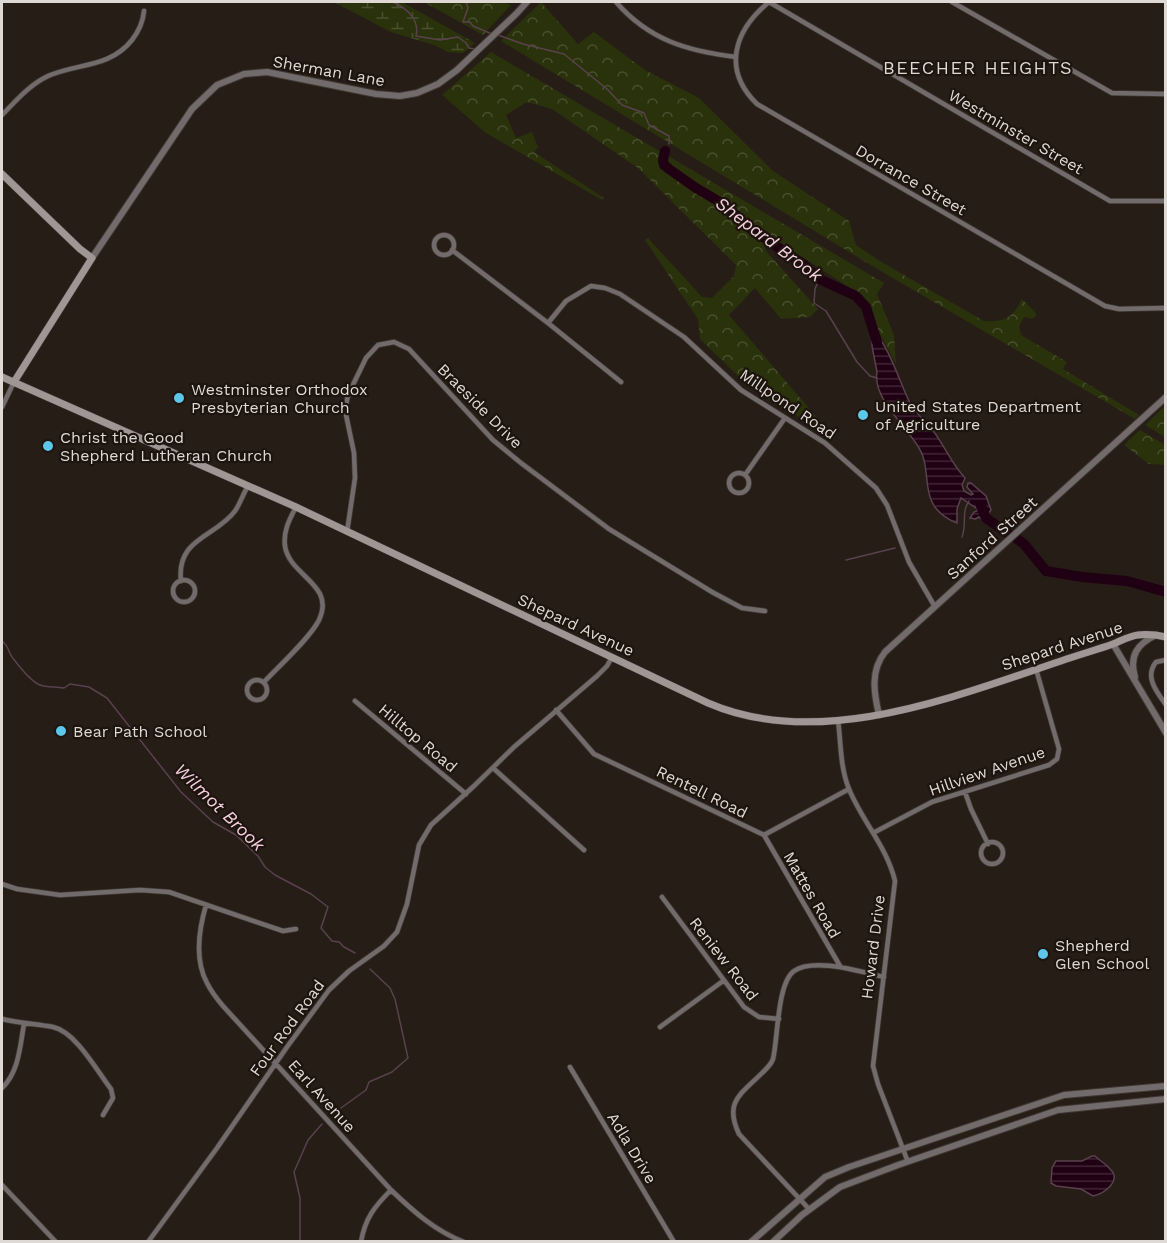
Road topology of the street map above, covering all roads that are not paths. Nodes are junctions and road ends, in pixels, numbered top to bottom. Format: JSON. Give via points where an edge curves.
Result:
{"nodes":[{"id":1,"x":527,"y":2,"type":"edge"},
{"id":2,"x":616,"y":2,"type":"edge"},
{"id":3,"x":769,"y":2,"type":"edge"},
{"id":4,"x":952,"y":2,"type":"edge"},
{"id":5,"x":144,"y":11,"type":"dead end"},
{"id":6,"x":736,"y":57,"type":"junction"},
{"id":7,"x":1166,"y":94,"type":"edge"},
{"id":8,"x":2,"y":115,"type":"edge"},
{"id":9,"x":2,"y":174,"type":"edge"},
{"id":10,"x":1166,"y":201,"type":"edge"},
{"id":11,"x":452,"y":250,"type":"junction"},
{"id":12,"x":92,"y":258,"type":"junction"},
{"id":13,"x":1166,"y":308,"type":"edge"},
{"id":14,"x":548,"y":323,"type":"junction"},
{"id":15,"x":2,"y":377,"type":"edge"},
{"id":16,"x":14,"y":382,"type":"junction"},
{"id":17,"x":621,"y":382,"type":"dead end"},
{"id":18,"x":1166,"y":397,"type":"edge"},
{"id":19,"x":2,"y":408,"type":"edge"},
{"id":20,"x":785,"y":418,"type":"junction"},
{"id":21,"x":744,"y":475,"type":"junction"},
{"id":22,"x":248,"y":486,"type":"junction"},
{"id":23,"x":296,"y":507,"type":"junction"},
{"id":24,"x":347,"y":532,"type":"junction"},
{"id":25,"x":182,"y":580,"type":"junction"},
{"id":26,"x":935,"y":607,"type":"junction"},
{"id":27,"x":765,"y":611,"type":"dead end"},
{"id":28,"x":1156,"y":635,"type":"junction"},
{"id":29,"x":1166,"y":637,"type":"edge"},
{"id":30,"x":1113,"y":644,"type":"junction"},
{"id":31,"x":612,"y":657,"type":"junction"},
{"id":32,"x":1166,"y":660,"type":"edge"},
{"id":33,"x":1036,"y":669,"type":"junction"},
{"id":34,"x":264,"y":682,"type":"junction"},
{"id":35,"x":1137,"y":686,"type":"junction"},
{"id":36,"x":355,"y":701,"type":"dead end"},
{"id":37,"x":1166,"y":705,"type":"edge"},
{"id":38,"x":556,"y":711,"type":"junction"},
{"id":39,"x":879,"y":715,"type":"junction"},
{"id":40,"x":838,"y":720,"type":"junction"},
{"id":41,"x":1166,"y":733,"type":"edge"},
{"id":42,"x":493,"y":768,"type":"junction"},
{"id":43,"x":849,"y":789,"type":"junction"},
{"id":44,"x":965,"y":792,"type":"junction"},
{"id":45,"x":466,"y":794,"type":"junction"},
{"id":46,"x":873,"y":833,"type":"junction"},
{"id":47,"x":764,"y":835,"type":"junction"},
{"id":48,"x":988,"y":844,"type":"junction"},
{"id":49,"x":584,"y":850,"type":"dead end"},
{"id":50,"x":2,"y":884,"type":"edge"},
{"id":51,"x":662,"y":897,"type":"dead end"},
{"id":52,"x":206,"y":905,"type":"junction"},
{"id":53,"x":297,"y":929,"type":"dead end"},
{"id":54,"x":840,"y":966,"type":"junction"},
{"id":55,"x":884,"y":977,"type":"junction"},
{"id":56,"x":723,"y":981,"type":"junction"},
{"id":57,"x":2,"y":1019,"type":"edge"},
{"id":58,"x":779,"y":1019,"type":"junction"},
{"id":59,"x":24,"y":1024,"type":"junction"},
{"id":60,"x":660,"y":1027,"type":"dead end"},
{"id":61,"x":276,"y":1063,"type":"junction"},
{"id":62,"x":570,"y":1067,"type":"dead end"},
{"id":63,"x":1166,"y":1086,"type":"edge"},
{"id":64,"x":2,"y":1088,"type":"edge"},
{"id":65,"x":1130,"y":1089,"type":"junction"},
{"id":66,"x":1073,"y":1093,"type":"junction"},
{"id":67,"x":1166,"y":1099,"type":"edge"},
{"id":68,"x":1130,"y":1103,"type":"junction"},
{"id":69,"x":1075,"y":1107,"type":"junction"},
{"id":70,"x":103,"y":1115,"type":"dead end"},
{"id":71,"x":903,"y":1148,"type":"junction"},
{"id":72,"x":908,"y":1161,"type":"junction"},
{"id":73,"x":2,"y":1185,"type":"edge"},
{"id":74,"x":391,"y":1190,"type":"junction"},
{"id":75,"x":799,"y":1199,"type":"junction"},
{"id":76,"x":809,"y":1209,"type":"junction"},
{"id":77,"x":56,"y":1242,"type":"edge"},
{"id":78,"x":148,"y":1242,"type":"edge"},
{"id":79,"x":361,"y":1242,"type":"edge"},
{"id":80,"x":464,"y":1242,"type":"edge"},
{"id":81,"x":674,"y":1242,"type":"edge"},
{"id":82,"x":751,"y":1242,"type":"edge"},
{"id":83,"x":773,"y":1242,"type":"edge"}],
"edges":[{"from":1,"to":12,"type":"street","name":"Sherman Lane","via":[[457,70],[430,88],[400,96],[277,73],[254,72],[227,80],[192,109]]},
{"from":2,"to":6,"type":"street","via":[[647,29],[675,45]]},
{"from":3,"to":6,"type":"street","via":[[745,26]]},
{"from":3,"to":10,"type":"street","name":"Westminster Street","via":[[1110,201]]},
{"from":4,"to":7,"type":"street","via":[[1112,93]]},
{"from":5,"to":8,"type":"street","via":[[136,34],[113,58],[41,80]]},
{"from":6,"to":13,"type":"street","name":"Dorrance Street","via":[[738,74],[757,104],[1106,306]]},
{"from":9,"to":12,"type":"main road"},
{"from":11,"to":11,"type":"street","via":[[454,242],[450,236],[443,234],[435,240],[439,254],[446,255]]},
{"from":11,"to":14,"type":"street"},
{"from":12,"to":16,"type":"main road"},
{"from":14,"to":17,"type":"street"},
{"from":14,"to":20,"type":"street","name":"Millpond Road","via":[[566,301],[591,286],[620,294],[684,337],[741,390]]},
{"from":15,"to":16,"type":"main road","name":"Shepard Avenue"},
{"from":16,"to":19,"type":"street"},
{"from":16,"to":22,"type":"main road","name":"Shepard Avenue"},
{"from":18,"to":26,"type":"street","name":"Sanford Street"},
{"from":20,"to":21,"type":"street"},
{"from":20,"to":26,"type":"street","name":"Millpond Road","via":[[825,443],[876,488],[909,562]]},
{"from":21,"to":21,"type":"street","via":[[736,474],[730,479],[729,487],[735,493],[748,489]]},
{"from":22,"to":23,"type":"main road","name":"Shepard Avenue"},
{"from":22,"to":25,"type":"street","via":[[235,511],[191,544],[180,572]]},
{"from":23,"to":24,"type":"main road","name":"Shepard Avenue"},
{"from":23,"to":34,"type":"street","via":[[287,525],[285,548],[296,568],[320,594],[321,613],[313,629]]},
{"from":24,"to":27,"type":"street","name":"Braeside Drive","via":[[355,478],[345,410],[348,395],[366,358],[378,345],[394,342],[409,349],[493,440],[609,529],[711,592],[742,608]]},
{"from":24,"to":31,"type":"main road","name":"Shepard Avenue"},
{"from":25,"to":25,"type":"street","via":[[173,593],[178,601],[188,601],[195,589]]},
{"from":26,"to":39,"type":"street","name":"Sanford Street","via":[[877,664],[874,680]]},
{"from":28,"to":29,"type":"main road","name":"Shepard Avenue"},
{"from":28,"to":30,"type":"main road","name":"Shepard Avenue","via":[[1138,635]]},
{"from":28,"to":35,"type":"street","via":[[1134,653]]},
{"from":30,"to":33,"type":"main road","name":"Shepard Avenue"},
{"from":30,"to":35,"type":"street"},
{"from":31,"to":38,"type":"street","name":"Four Rod Road","via":[[607,666]]},
{"from":31,"to":40,"type":"main road","name":"Shepard Avenue","via":[[740,715],[770,720]]},
{"from":32,"to":37,"type":"street","via":[[1156,662],[1151,671],[1152,682]]},
{"from":33,"to":39,"type":"main road","name":"Shepard Avenue","via":[[911,709]]},
{"from":33,"to":44,"type":"street","name":"Hillview Avenue","via":[[1059,749],[1057,759]]},
{"from":34,"to":34,"type":"street","via":[[251,682],[250,696],[264,697]]},
{"from":35,"to":41,"type":"street"},
{"from":36,"to":45,"type":"street","name":"Hilltop Road"},
{"from":38,"to":42,"type":"street","name":"Four Rod Road"},
{"from":38,"to":47,"type":"street","name":"Rentell Road","via":[[594,754]]},
{"from":39,"to":40,"type":"main road","name":"Shepard Avenue"},
{"from":40,"to":43,"type":"street","name":"Howard Drive"},
{"from":42,"to":45,"type":"street","name":"Four Rod Road"},
{"from":42,"to":49,"type":"street"},
{"from":43,"to":46,"type":"street","name":"Howard Drive"},
{"from":43,"to":47,"type":"street","name":"Rentell Road"},
{"from":44,"to":46,"type":"street","name":"Hillview Avenue","via":[[932,802]]},
{"from":44,"to":48,"type":"street"},
{"from":45,"to":61,"type":"street","name":"Four Rod Road","via":[[422,837],[397,932],[338,979]]},
{"from":46,"to":55,"type":"street","name":"Howard Drive","via":[[895,881]]},
{"from":47,"to":54,"type":"street","name":"Mattes Road"},
{"from":48,"to":48,"type":"street","via":[[982,850],[983,858],[989,864],[997,863],[1003,857],[1002,849],[996,843]]},
{"from":50,"to":52,"type":"street","via":[[60,895],[170,892]]},
{"from":51,"to":56,"type":"street","name":"Reniew Road"},
{"from":52,"to":53,"type":"street","via":[[283,931]]},
{"from":52,"to":61,"type":"street","name":"Earl Avenue","via":[[200,927],[200,957],[206,982]]},
{"from":54,"to":55,"type":"street"},
{"from":54,"to":58,"type":"street","via":[[806,967],[793,972],[784,985]]},
{"from":55,"to":71,"type":"street","name":"Howard Drive","via":[[873,1066]]},
{"from":56,"to":58,"type":"street","name":"Reniew Road","via":[[744,1007],[759,1017]]},
{"from":56,"to":60,"type":"street"},
{"from":57,"to":59,"type":"street"},
{"from":58,"to":75,"type":"street","via":[[772,1063],[732,1106],[733,1121],[739,1134]]},
{"from":59,"to":64,"type":"street","via":[[15,1067]]},
{"from":59,"to":70,"type":"street","via":[[56,1028],[72,1037],[111,1089],[113,1098]]},
{"from":61,"to":74,"type":"street","name":"Earl Avenue"},
{"from":61,"to":78,"type":"street","name":"Four Rod Road"},
{"from":62,"to":81,"type":"street","name":"Adla Drive"},
{"from":63,"to":65,"type":"street"},
{"from":65,"to":66,"type":"street"},
{"from":65,"to":68,"type":"street"},
{"from":66,"to":69,"type":"street"},
{"from":66,"to":71,"type":"street"},
{"from":67,"to":68,"type":"street"},
{"from":68,"to":69,"type":"street"},
{"from":69,"to":72,"type":"street"},
{"from":71,"to":72,"type":"street","name":"Howard Drive"},
{"from":71,"to":75,"type":"street","via":[[825,1177]]},
{"from":72,"to":76,"type":"street","via":[[840,1186]]},
{"from":73,"to":77,"type":"street"},
{"from":74,"to":79,"type":"street","via":[[364,1225]]},
{"from":74,"to":80,"type":"street","name":"Earl Avenue","via":[[415,1213],[446,1235]]},
{"from":75,"to":76,"type":"street"},
{"from":75,"to":82,"type":"street"},
{"from":76,"to":83,"type":"street"}]}
